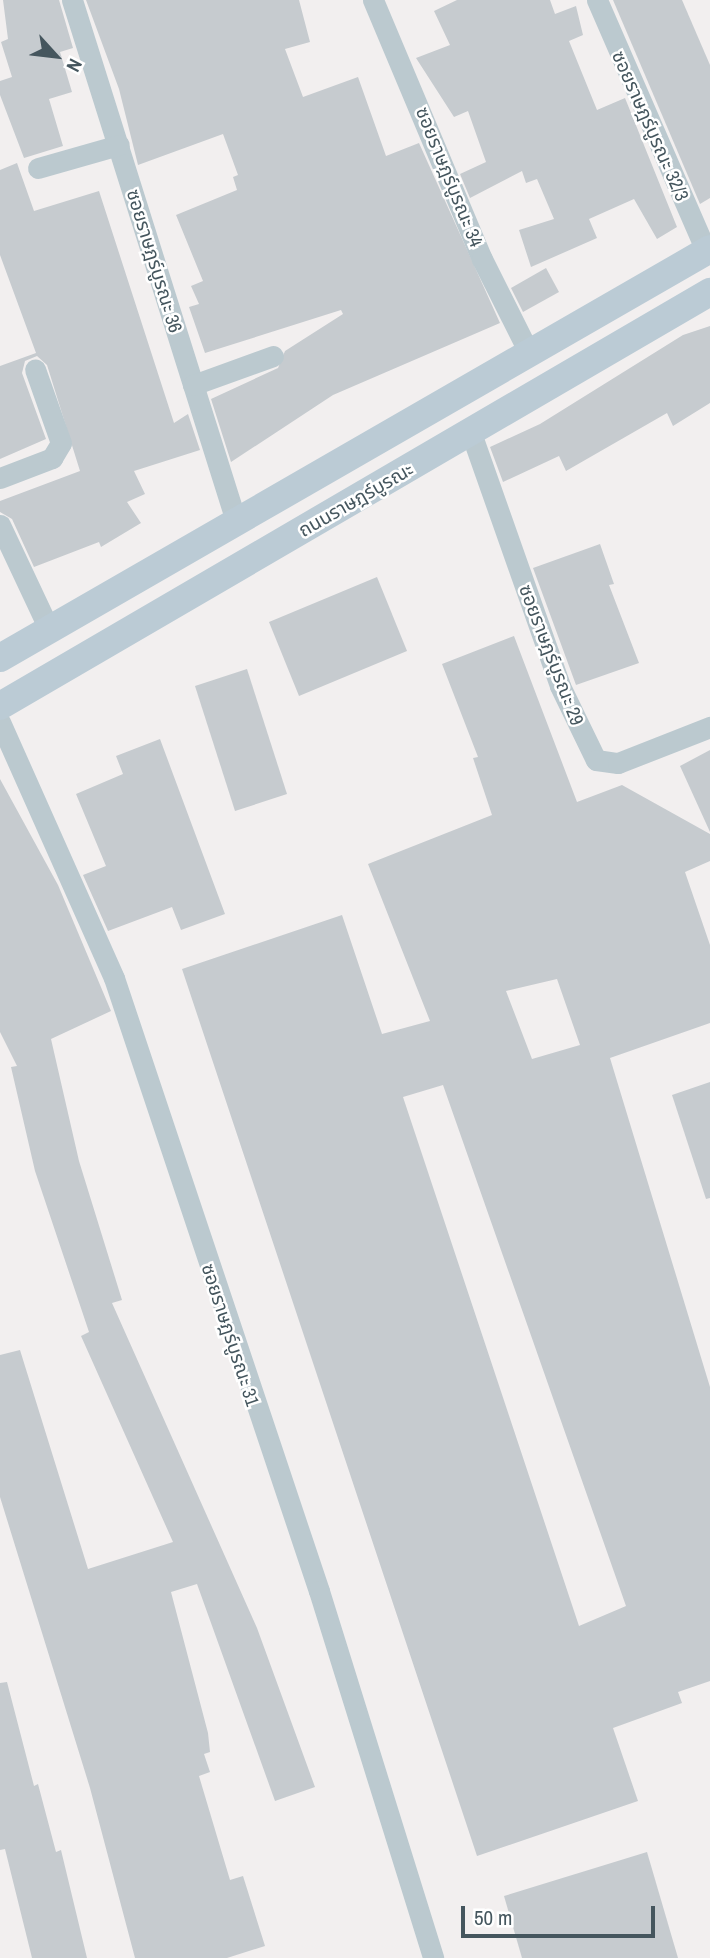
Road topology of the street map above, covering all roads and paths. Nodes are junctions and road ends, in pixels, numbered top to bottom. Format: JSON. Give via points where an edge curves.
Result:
{"nodes":[{"id":1,"x":72,"y":0,"type":"edge"},
{"id":2,"x":373,"y":0,"type":"edge"},
{"id":3,"x":597,"y":0,"type":"edge"},
{"id":4,"x":119,"y":145,"type":"junction"},
{"id":5,"x":38,"y":168,"type":"dead end"},
{"id":6,"x":708,"y":250,"type":"edge"},
{"id":7,"x":710,"y":292,"type":"edge"},
{"id":8,"x":529,"y":353,"type":"junction"},
{"id":9,"x":273,"y":356,"type":"dead end"},
{"id":10,"x":35,"y":369,"type":"dead end"},
{"id":11,"x":193,"y":385,"type":"junction"},
{"id":12,"x":471,"y":433,"type":"junction"},
{"id":13,"x":0,"y":478,"type":"edge"},
{"id":14,"x":236,"y":522,"type":"junction"},
{"id":15,"x":0,"y":525,"type":"edge"},
{"id":16,"x":49,"y":629,"type":"junction"},
{"id":17,"x":0,"y":658,"type":"edge"},
{"id":18,"x":0,"y":706,"type":"edge"},
{"id":19,"x":0,"y":722,"type":"edge"},
{"id":20,"x":710,"y":727,"type":"edge"},
{"id":21,"x":433,"y":1958,"type":"edge"}],
"edges":[{"from":1,"to":4,"type":"street","name":"ซอยราษฎร์บูรณะ 36"},
{"from":2,"to":8,"type":"street","name":"ซอยราษฎร์บูรณะ 34","via":[[482,260]]},
{"from":3,"to":6,"type":"street","name":"ซอยราษฎร์บูรณะ 32/3"},
{"from":4,"to":5,"type":"street"},
{"from":4,"to":11,"type":"street","name":"ซอยราษฎร์บูรณะ 36"},
{"from":6,"to":8,"type":"main road"},
{"from":7,"to":12,"type":"main road","name":"ถนนราษฎร์บูรณะ"},
{"from":8,"to":14,"type":"main road"},
{"from":9,"to":11,"type":"street"},
{"from":10,"to":13,"type":"street","via":[[61,443],[52,458]]},
{"from":11,"to":14,"type":"street","name":"ซอยราษฎร์บูรณะ 36"},
{"from":12,"to":18,"type":"main road","name":"ถนนราษฎร์บูรณะ"},
{"from":12,"to":20,"type":"street","name":"ซอยราษฎร์บูรณะ 29","via":[[560,686],[589,751],[607,765],[618,763]]},
{"from":14,"to":16,"type":"main road"},
{"from":15,"to":16,"type":"street"},
{"from":16,"to":17,"type":"main road"},
{"from":19,"to":21,"type":"street","name":"ซอยราษฎร์บูรณะ 31","via":[[114,978],[319,1591]]}]}
